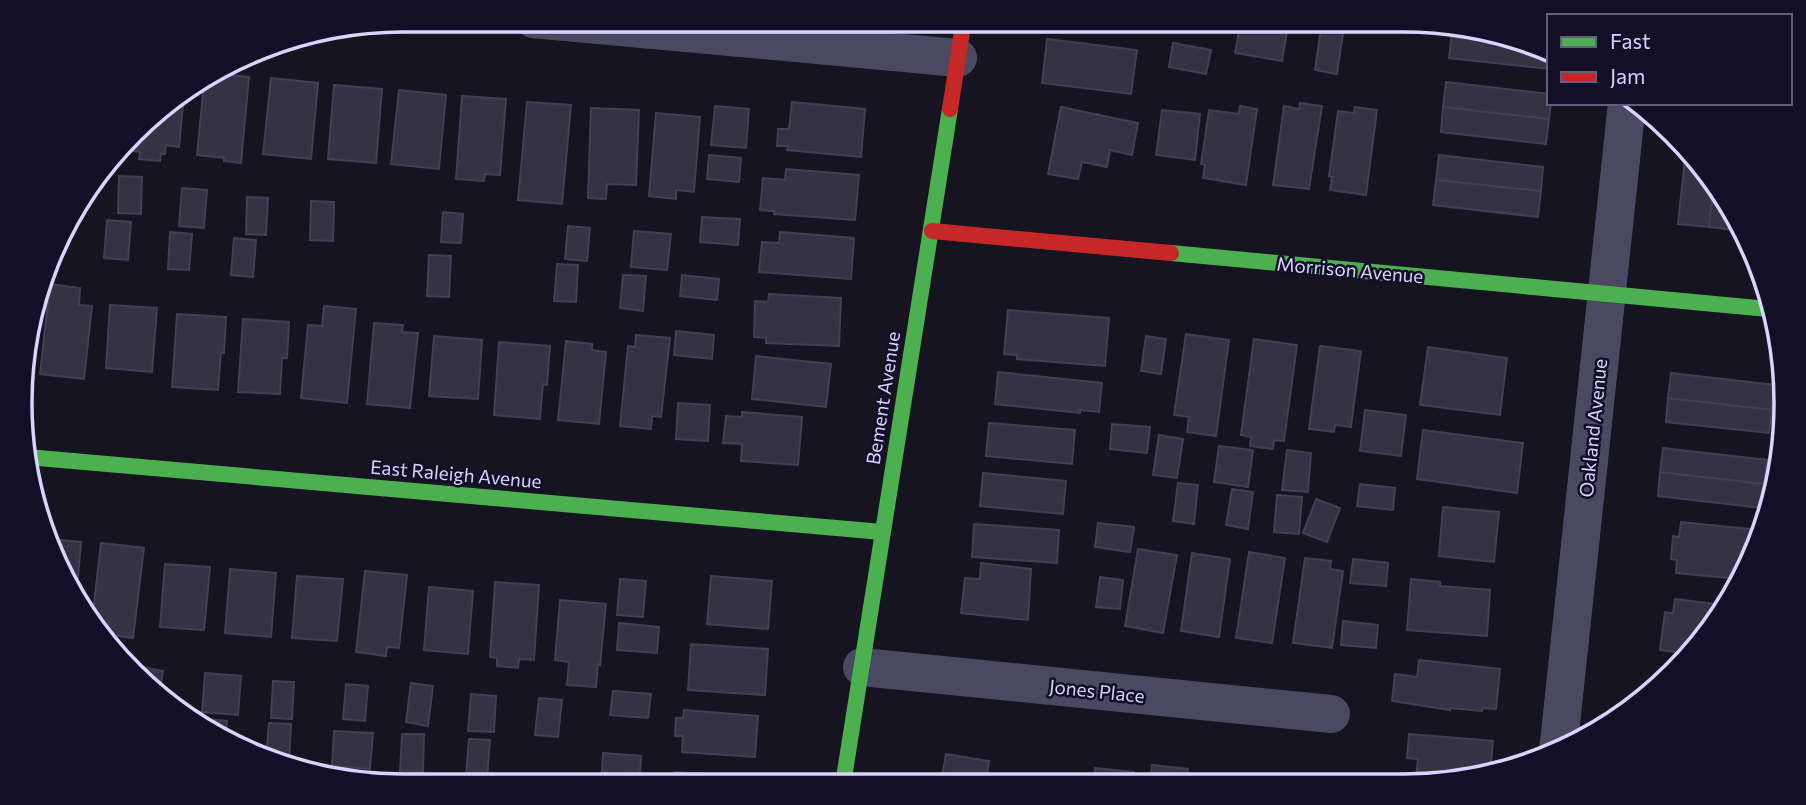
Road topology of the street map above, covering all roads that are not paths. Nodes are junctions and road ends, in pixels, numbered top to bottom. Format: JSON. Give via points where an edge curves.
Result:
{"nodes":[{"id":1,"x":675,"y":32,"type":"edge"},
{"id":2,"x":962,"y":32,"type":"edge"},
{"id":3,"x":958,"y":58,"type":"junction"},
{"id":4,"x":1628,"y":107,"type":"edge"},
{"id":5,"x":932,"y":231,"type":"junction"},
{"id":6,"x":1607,"y":294,"type":"junction"},
{"id":7,"x":1763,"y":308,"type":"edge"},
{"id":8,"x":36,"y":458,"type":"edge"},
{"id":9,"x":882,"y":532,"type":"junction"},
{"id":10,"x":862,"y":667,"type":"junction"},
{"id":11,"x":1331,"y":714,"type":"dead end"},
{"id":12,"x":1559,"y":739,"type":"edge"},
{"id":13,"x":845,"y":774,"type":"edge"}],
"edges":[{"from":1,"to":3,"type":"street"},
{"from":2,"to":3,"type":"street","name":"Bement Avenue"},
{"from":3,"to":5,"type":"street","name":"Bement Avenue"},
{"from":4,"to":6,"type":"street","name":"Oakland Avenue"},
{"from":5,"to":6,"type":"street","name":"Morrison Avenue"},
{"from":5,"to":9,"type":"street","name":"Bement Avenue"},
{"from":6,"to":7,"type":"street","name":"Morrison Avenue"},
{"from":6,"to":12,"type":"street","name":"Oakland Avenue"},
{"from":8,"to":9,"type":"street","name":"East Raleigh Avenue"},
{"from":9,"to":10,"type":"street","name":"Bement Avenue"},
{"from":10,"to":11,"type":"street","name":"Jones Place"},
{"from":10,"to":13,"type":"street","name":"Bement Avenue"}]}
